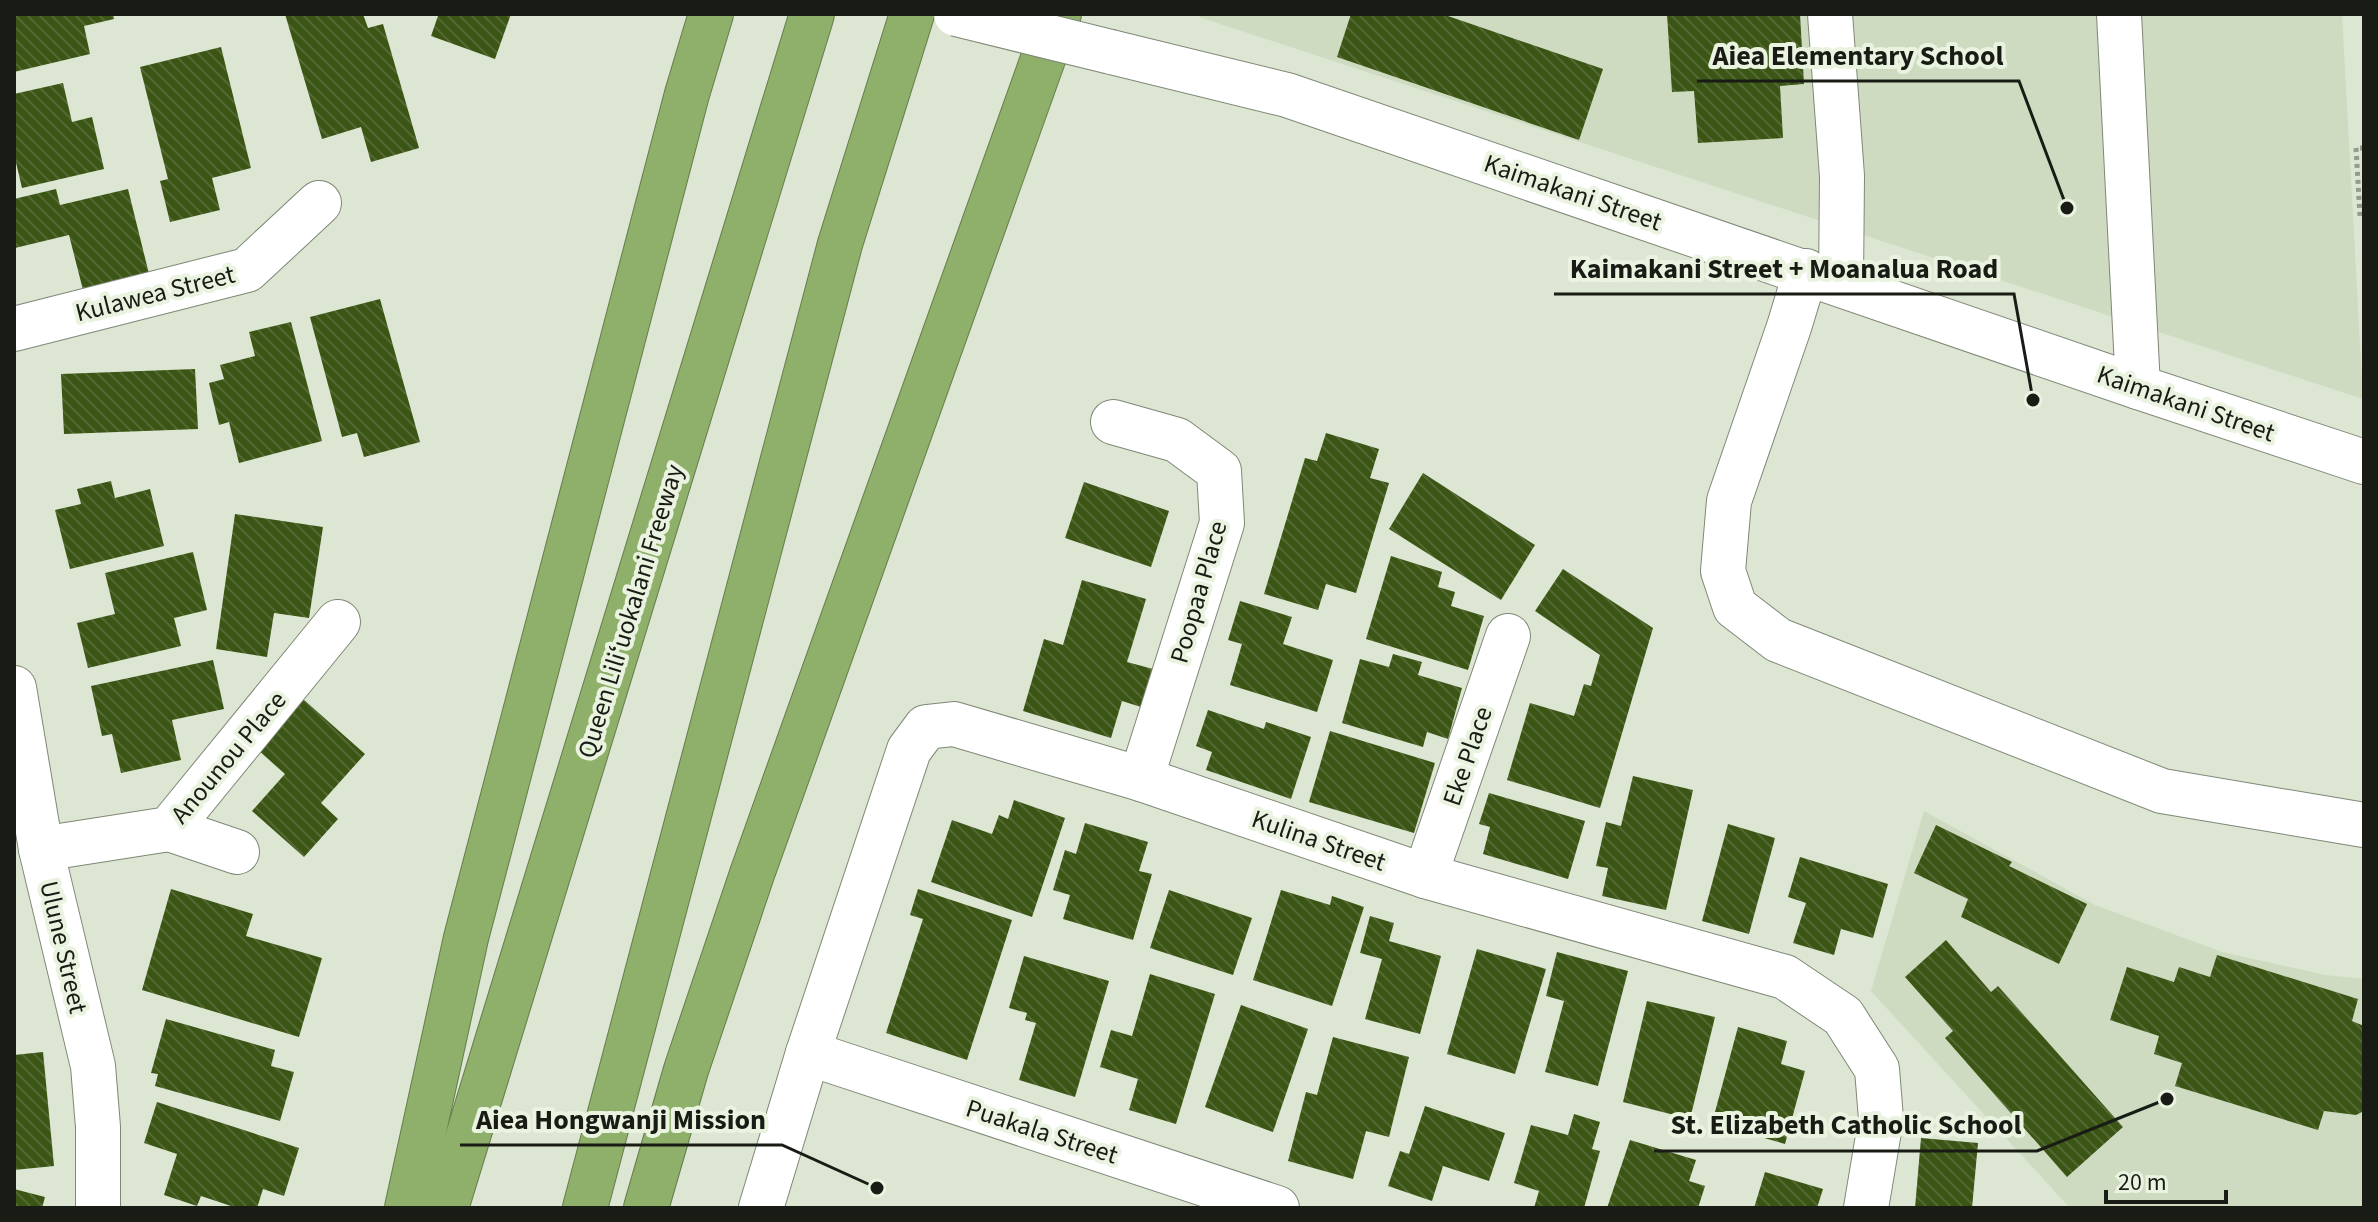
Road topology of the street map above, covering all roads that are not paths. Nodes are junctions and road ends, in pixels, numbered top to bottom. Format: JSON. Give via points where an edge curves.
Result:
{"nodes":[{"id":1,"x":711,"y":14,"type":"edge"},
{"id":2,"x":812,"y":14,"type":"edge"},
{"id":3,"x":912,"y":14,"type":"edge"},
{"id":4,"x":956,"y":14,"type":"edge"},
{"id":5,"x":1059,"y":14,"type":"edge"},
{"id":6,"x":1066,"y":14,"type":"edge"},
{"id":7,"x":1830,"y":14,"type":"edge"},
{"id":8,"x":2119,"y":14,"type":"edge"},
{"id":9,"x":1038,"y":73,"type":"junction"},
{"id":10,"x":319,"y":203,"type":"dead end"},
{"id":11,"x":1823,"y":278,"type":"junction"},
{"id":12,"x":14,"y":329,"type":"edge"},
{"id":13,"x":2138,"y":387,"type":"junction"},
{"id":14,"x":1113,"y":422,"type":"dead end"},
{"id":15,"x":2364,"y":462,"type":"edge"},
{"id":16,"x":338,"y":622,"type":"dead end"},
{"id":17,"x":1508,"y":636,"type":"dead end"},
{"id":18,"x":14,"y":688,"type":"edge"},
{"id":19,"x":1141,"y":779,"type":"junction"},
{"id":20,"x":2364,"y":825,"type":"edge"},
{"id":21,"x":169,"y":829,"type":"junction"},
{"id":22,"x":41,"y":849,"type":"junction"},
{"id":23,"x":237,"y":852,"type":"dead end"},
{"id":24,"x":1425,"y":876,"type":"junction"},
{"id":25,"x":808,"y":1053,"type":"junction"},
{"id":26,"x":98,"y":1208,"type":"edge"},
{"id":27,"x":407,"y":1208,"type":"edge"},
{"id":28,"x":446,"y":1208,"type":"edge"},
{"id":29,"x":585,"y":1208,"type":"edge"},
{"id":30,"x":646,"y":1208,"type":"edge"},
{"id":31,"x":761,"y":1208,"type":"edge"},
{"id":32,"x":1277,"y":1208,"type":"edge"},
{"id":33,"x":1866,"y":1208,"type":"edge"}],
"edges":[{"from":1,"to":27,"type":"highway","via":[[466,938]]},
{"from":2,"to":28,"type":"highway","name":"Queen Liliʻuokalani Freeway"},
{"from":3,"to":29,"type":"highway","via":[[840,244]]},
{"from":4,"to":11,"type":"street","name":"Kaimakani Street","bridge":true,"via":[[1287,95]]},
{"from":5,"to":9,"type":"highway"},
{"from":6,"to":9,"type":"highway"},
{"from":7,"to":11,"type":"street","via":[[1842,176]]},
{"from":8,"to":13,"type":"street"},
{"from":9,"to":30,"type":"highway","via":[[752,874]]},
{"from":10,"to":12,"type":"street","name":"Kulawea Street","via":[[247,270]]},
{"from":11,"to":13,"type":"street","name":"Kaimakani Street"},
{"from":11,"to":20,"type":"street","via":[[1729,501],[1723,571],[1735,607],[1778,640],[2162,791]]},
{"from":13,"to":15,"type":"street","name":"Kaimakani Street"},
{"from":14,"to":19,"type":"street","name":"Poopaa Place","via":[[1177,440],[1219,471],[1222,523]]},
{"from":16,"to":21,"type":"street","name":"Anounou Place"},
{"from":17,"to":24,"type":"street","name":"Eke Place"},
{"from":18,"to":22,"type":"street","name":"Ulune Street"},
{"from":19,"to":24,"type":"street","name":"Kulina Street"},
{"from":19,"to":25,"type":"street","name":"Kulina Street","via":[[954,724],[926,727],[909,750]]},
{"from":21,"to":22,"type":"street","name":"Anounou Place"},
{"from":21,"to":23,"type":"street"},
{"from":22,"to":26,"type":"street","name":"Ulune Street","via":[[93,1066]]},
{"from":24,"to":33,"type":"street","name":"Kulina Street","via":[[1785,977],[1843,1016],[1877,1069],[1881,1119]]},
{"from":25,"to":31,"type":"street","name":"Kulina Street"},
{"from":25,"to":32,"type":"street","name":"Puakala Street"}]}
